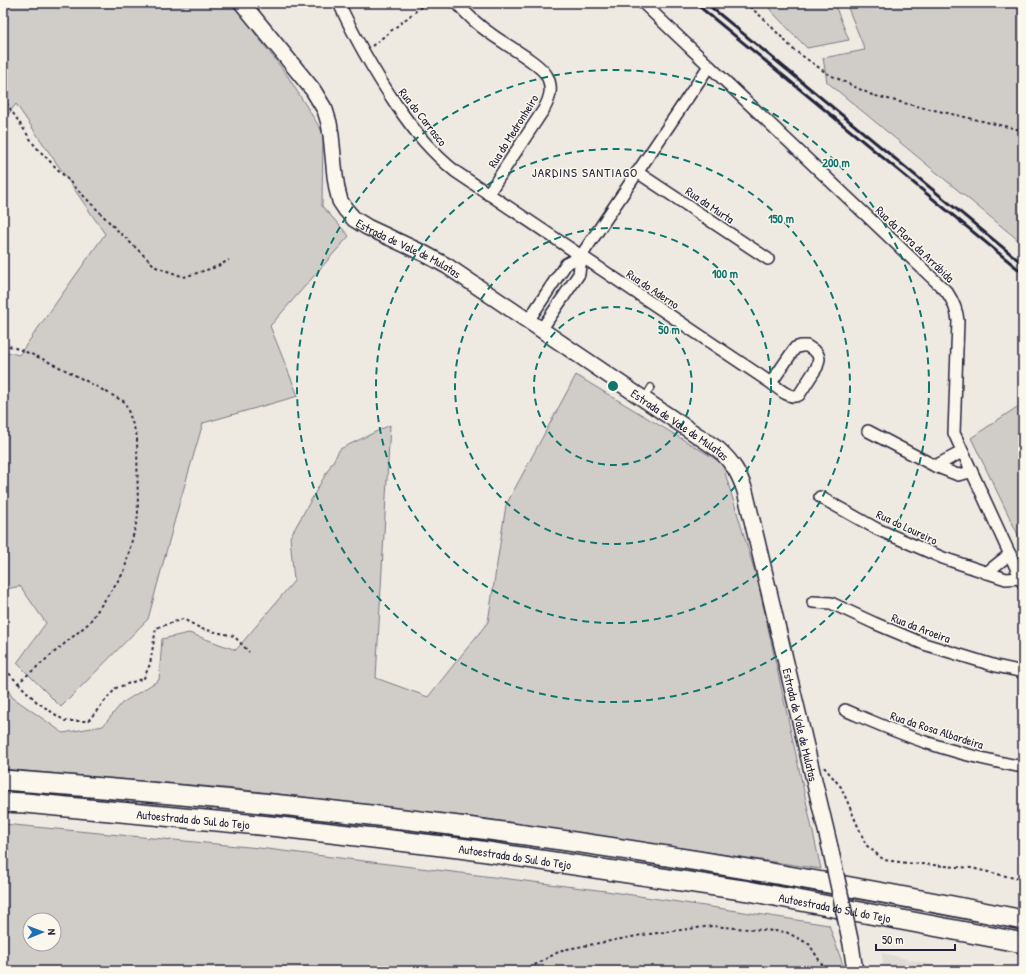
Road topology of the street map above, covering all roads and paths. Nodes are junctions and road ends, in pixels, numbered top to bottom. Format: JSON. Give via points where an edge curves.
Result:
{"nodes":[{"id":1,"x":242,"y":3,"type":"edge"},
{"id":2,"x":339,"y":3,"type":"edge"},
{"id":3,"x":426,"y":3,"type":"edge"},
{"id":4,"x":457,"y":3,"type":"edge"},
{"id":5,"x":643,"y":3,"type":"edge"},
{"id":6,"x":745,"y":3,"type":"edge"},
{"id":7,"x":363,"y":51,"type":"junction"},
{"id":8,"x":709,"y":66,"type":"junction"},
{"id":9,"x":3,"y":98,"type":"edge"},
{"id":10,"x":1023,"y":133,"type":"edge"},
{"id":11,"x":637,"y":172,"type":"junction"},
{"id":12,"x":488,"y":194,"type":"junction"},
{"id":13,"x":581,"y":256,"type":"junction"},
{"id":14,"x":768,"y":259,"type":"dead end"},
{"id":15,"x":229,"y":260,"type":"dead end"},
{"id":16,"x":540,"y":303,"type":"junction"},
{"id":17,"x":553,"y":312,"type":"junction"},
{"id":18,"x":528,"y":321,"type":"junction"},
{"id":19,"x":541,"y":330,"type":"junction"},
{"id":20,"x":3,"y":344,"type":"edge"},
{"id":21,"x":771,"y":383,"type":"junction"},
{"id":22,"x":868,"y":431,"type":"dead end"},
{"id":23,"x":962,"y":452,"type":"junction"},
{"id":24,"x":935,"y":466,"type":"junction"},
{"id":25,"x":971,"y":472,"type":"junction"},
{"id":26,"x":820,"y":497,"type":"dead end"},
{"id":27,"x":1010,"y":554,"type":"junction"},
{"id":28,"x":986,"y":573,"type":"junction"},
{"id":29,"x":1022,"y":580,"type":"edge"},
{"id":30,"x":814,"y":602,"type":"dead end"},
{"id":31,"x":249,"y":652,"type":"dead end"},
{"id":32,"x":3,"y":667,"type":"edge"},
{"id":33,"x":1023,"y":672,"type":"edge"},
{"id":34,"x":18,"y":683,"type":"junction"},
{"id":35,"x":845,"y":710,"type":"dead end"},
{"id":36,"x":823,"y":766,"type":"dead end"},
{"id":37,"x":1023,"y":767,"type":"edge"},
{"id":38,"x":3,"y":780,"type":"edge"},
{"id":39,"x":3,"y":802,"type":"edge"},
{"id":40,"x":1023,"y":880,"type":"edge"},
{"id":41,"x":1023,"y":920,"type":"edge"},
{"id":42,"x":1023,"y":942,"type":"edge"},
{"id":43,"x":524,"y":971,"type":"edge"},
{"id":44,"x":826,"y":971,"type":"edge"},
{"id":45,"x":855,"y":971,"type":"edge"}],
"edges":[{"from":1,"to":18,"type":"street","name":"Estrada de Vale de Mulatas","via":[[313,90],[325,110],[340,201],[354,219],[447,266]]},
{"from":2,"to":7,"type":"street","name":"Rua do Carrasco"},
{"from":3,"to":7,"type":"path","via":[[376,44]]},
{"from":4,"to":12,"type":"street","name":"Rua do Medronheiro","via":[[482,28],[537,65],[547,76],[550,84],[549,100],[544,109]]},
{"from":5,"to":8,"type":"street","name":"Rua da Flora da Arrábida"},
{"from":6,"to":10,"type":"path","via":[[794,50],[828,74],[872,95],[1017,129]]},
{"from":7,"to":12,"type":"street","name":"Rua do Carrasco","via":[[391,97],[428,147],[456,172]]},
{"from":8,"to":11,"type":"street"},
{"from":8,"to":23,"type":"street","name":"Rua da Flora da Arrábida","via":[[950,296],[958,320],[954,433]]},
{"from":9,"to":15,"type":"path","via":[[34,146],[156,267],[184,277]]},
{"from":11,"to":13,"type":"street"},
{"from":11,"to":14,"type":"street","name":"Rua da Murta"},
{"from":12,"to":13,"type":"street","name":"Rua do Carrasco"},
{"from":13,"to":16,"type":"street","via":[[566,264]]},
{"from":13,"to":17,"type":"street","via":[[579,274]]},
{"from":13,"to":21,"type":"street","name":"Rua do Aderno"},
{"from":16,"to":17,"type":"street"},
{"from":16,"to":18,"type":"street"},
{"from":17,"to":19,"type":"street"},
{"from":18,"to":19,"type":"street","name":"Estrada de Vale de Mulatas"},
{"from":19,"to":45,"type":"street","name":"Estrada de Vale de Mulatas","bridge":true,"via":[[647,393],[719,450],[736,470],[745,491],[830,846]]},
{"from":20,"to":34,"type":"path","via":[[58,365],[125,402],[137,436],[138,516],[124,572],[89,623]]},
{"from":21,"to":21,"type":"street","name":"Rua do Aderno","via":[[790,396],[798,396],[818,366],[817,354],[805,346],[795,348]]},
{"from":22,"to":24,"type":"street"},
{"from":23,"to":24,"type":"street"},
{"from":23,"to":25,"type":"street","name":"Rua da Flora da Arrábida"},
{"from":24,"to":25,"type":"street","via":[[958,475]]},
{"from":25,"to":27,"type":"street","name":"Rua da Flora da Arrábida"},
{"from":26,"to":28,"type":"street","name":"Rua do Loureiro","via":[[877,529],[943,558]]},
{"from":27,"to":28,"type":"street"},
{"from":27,"to":29,"type":"street","name":"Rua da Flora da Arrábida"},
{"from":28,"to":29,"type":"street","name":"Rua do Loureiro","via":[[1006,579]]},
{"from":30,"to":33,"type":"street","name":"Rua da Aroeira","via":[[831,603],[924,644]]},
{"from":31,"to":34,"type":"path","via":[[234,636],[202,629],[183,619],[156,628],[150,664],[144,678],[116,688],[88,721],[64,722],[37,702]]},
{"from":32,"to":34,"type":"path"},
{"from":35,"to":37,"type":"street","name":"Rua da Rosa Albardeira","via":[[946,749]]},
{"from":36,"to":40,"type":"path","via":[[841,787],[866,845],[884,860],[971,868]]},
{"from":38,"to":41,"type":"highway","name":"Autoestrada do Sul do Tejo","via":[[270,804],[491,830],[743,868]]},
{"from":39,"to":42,"type":"highway","name":"Autoestrada do Sul do Tejo","via":[[280,826],[467,849],[749,891]]},
{"from":43,"to":44,"type":"path","via":[[562,950],[642,935],[712,926],[786,932],[809,944]]}]}
